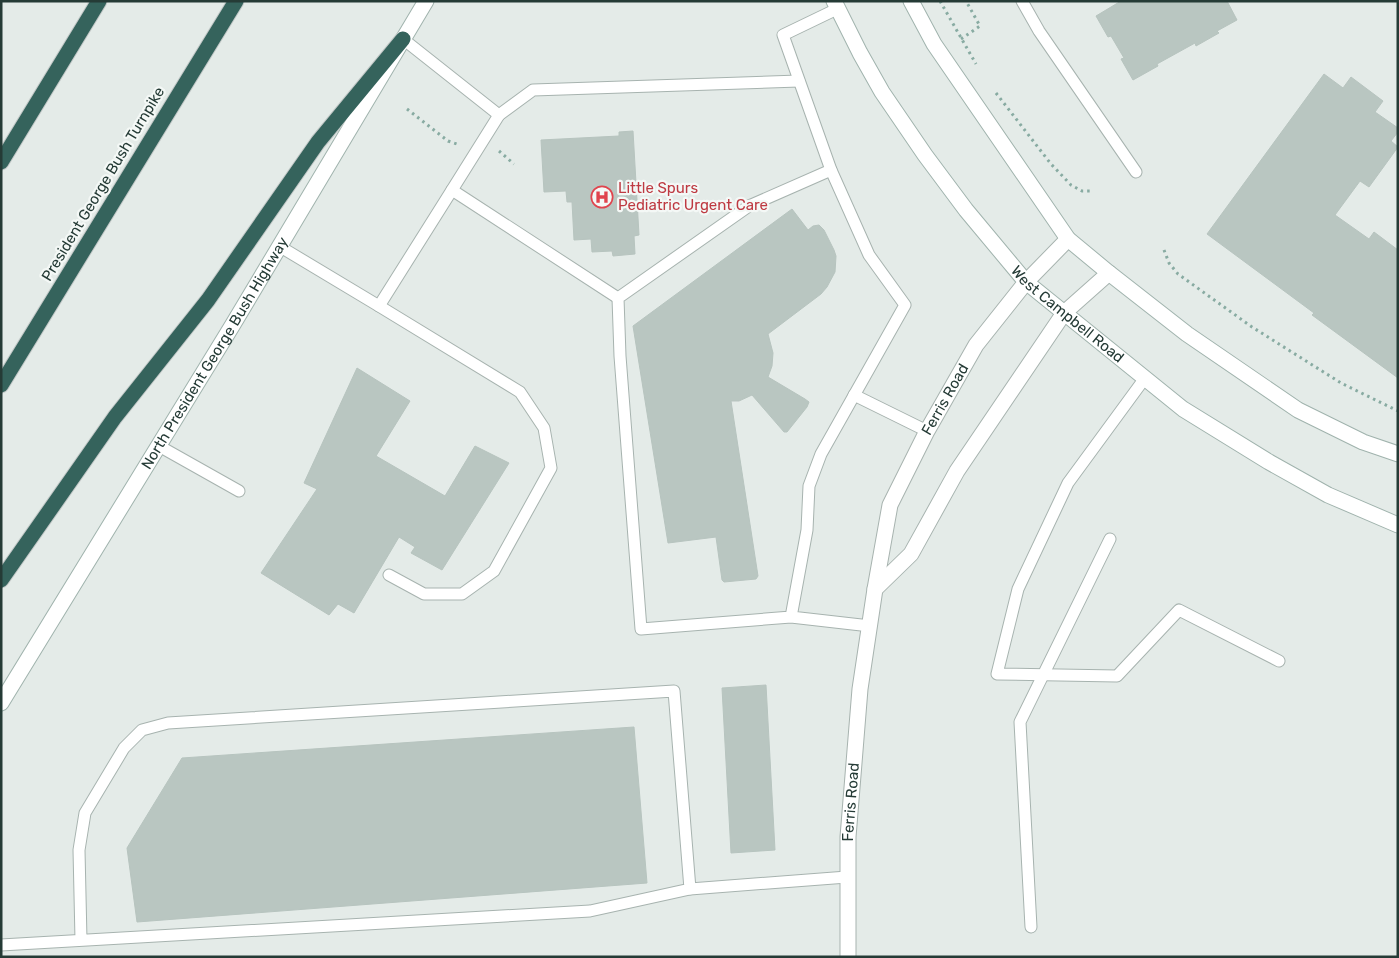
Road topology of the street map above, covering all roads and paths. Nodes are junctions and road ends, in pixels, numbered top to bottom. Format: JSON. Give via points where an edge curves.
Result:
{"nodes":[{"id":1,"x":99,"y":1,"type":"edge"},
{"id":2,"x":236,"y":1,"type":"edge"},
{"id":3,"x":426,"y":1,"type":"edge"},
{"id":4,"x":911,"y":1,"type":"edge"},
{"id":5,"x":940,"y":1,"type":"edge"},
{"id":6,"x":966,"y":1,"type":"edge"},
{"id":7,"x":1022,"y":1,"type":"edge"},
{"id":8,"x":836,"y":5,"type":"edge"},
{"id":9,"x":961,"y":38,"type":"junction"},
{"id":10,"x":402,"y":39,"type":"junction"},
{"id":11,"x":980,"y":71,"type":"dead end"},
{"id":12,"x":799,"y":81,"type":"junction"},
{"id":13,"x":991,"y":87,"type":"dead end"},
{"id":14,"x":406,"y":109,"type":"dead end"},
{"id":15,"x":499,"y":115,"type":"junction"},
{"id":16,"x":457,"y":144,"type":"dead end"},
{"id":17,"x":497,"y":150,"type":"dead end"},
{"id":18,"x":1,"y":162,"type":"edge"},
{"id":19,"x":514,"y":164,"type":"dead end"},
{"id":20,"x":830,"y":170,"type":"junction"},
{"id":21,"x":1136,"y":172,"type":"dead end"},
{"id":22,"x":452,"y":190,"type":"junction"},
{"id":23,"x":1092,"y":191,"type":"dead end"},
{"id":24,"x":1068,"y":238,"type":"junction"},
{"id":25,"x":280,"y":246,"type":"junction"},
{"id":26,"x":1164,"y":250,"type":"dead end"},
{"id":27,"x":1109,"y":273,"type":"junction"},
{"id":28,"x":1026,"y":282,"type":"junction"},
{"id":29,"x":618,"y":298,"type":"junction"},
{"id":30,"x":379,"y":306,"type":"junction"},
{"id":31,"x":1064,"y":313,"type":"junction"},
{"id":32,"x":1145,"y":378,"type":"junction"},
{"id":33,"x":1,"y":386,"type":"edge"},
{"id":34,"x":854,"y":395,"type":"junction"},
{"id":35,"x":1398,"y":410,"type":"edge"},
{"id":36,"x":927,"y":431,"type":"junction"},
{"id":37,"x":159,"y":446,"type":"junction"},
{"id":38,"x":1398,"y":454,"type":"edge"},
{"id":39,"x":239,"y":491,"type":"dead end"},
{"id":40,"x":1398,"y":525,"type":"edge"},
{"id":41,"x":1110,"y":539,"type":"dead end"},
{"id":42,"x":389,"y":575,"type":"dead end"},
{"id":43,"x":1,"y":580,"type":"edge"},
{"id":44,"x":875,"y":588,"type":"junction"},
{"id":45,"x":791,"y":617,"type":"junction"},
{"id":46,"x":870,"y":626,"type":"junction"},
{"id":47,"x":1279,"y":661,"type":"dead end"},
{"id":48,"x":1042,"y":675,"type":"junction"},
{"id":49,"x":1,"y":703,"type":"edge"},
{"id":50,"x":847,"y":877,"type":"junction"},
{"id":51,"x":690,"y":889,"type":"junction"},
{"id":52,"x":1031,"y":927,"type":"dead end"},
{"id":53,"x":82,"y":940,"type":"junction"},
{"id":54,"x":1,"y":946,"type":"edge"},
{"id":55,"x":848,"y":957,"type":"edge"}],
"edges":[{"from":1,"to":18,"type":"highway"},
{"from":2,"to":33,"type":"highway","name":"President George Bush Turnpike"},
{"from":3,"to":10,"type":"main road","name":"North President George Bush Highway"},
{"from":4,"to":24,"type":"main road","via":[[934,44]]},
{"from":5,"to":9,"type":"path"},
{"from":6,"to":9,"type":"path","via":[[980,26]]},
{"from":7,"to":21,"type":"lane"},
{"from":8,"to":12,"type":"lane","via":[[783,35]]},
{"from":8,"to":28,"type":"main road","name":"West Campbell Road","via":[[882,92],[925,156]]},
{"from":9,"to":11,"type":"path"},
{"from":10,"to":15,"type":"lane"},
{"from":10,"to":25,"type":"main road","name":"North President George Bush Highway"},
{"from":10,"to":43,"type":"highway","via":[[318,142],[208,300],[115,416]]},
{"from":12,"to":15,"type":"lane","via":[[533,90]]},
{"from":12,"to":20,"type":"lane"},
{"from":13,"to":23,"type":"path","via":[[1071,185],[1082,191]]},
{"from":14,"to":16,"type":"path","via":[[448,141]]},
{"from":15,"to":22,"type":"lane"},
{"from":17,"to":19,"type":"path"},
{"from":20,"to":29,"type":"lane","via":[[748,206]]},
{"from":20,"to":34,"type":"lane","via":[[869,255],[905,305]]},
{"from":22,"to":29,"type":"lane"},
{"from":22,"to":30,"type":"lane"},
{"from":24,"to":27,"type":"main road"},
{"from":24,"to":28,"type":"main road","name":"Ferris Road"},
{"from":25,"to":30,"type":"lane"},
{"from":25,"to":37,"type":"main road","name":"North President George Bush Highway"},
{"from":26,"to":35,"type":"path","via":[[1178,274],[1252,327],[1341,383]]},
{"from":27,"to":31,"type":"main road"},
{"from":27,"to":38,"type":"main road","via":[[1187,334],[1298,410],[1363,442]]},
{"from":28,"to":31,"type":"main road","name":"West Campbell Road"},
{"from":28,"to":36,"type":"main road","name":"Ferris Road","via":[[976,345]]},
{"from":29,"to":45,"type":"lane","via":[[640,629]]},
{"from":30,"to":42,"type":"lane","via":[[520,392],[544,428],[550,468],[494,571],[462,594],[424,594]]},
{"from":31,"to":32,"type":"main road","name":"West Campbell Road"},
{"from":31,"to":44,"type":"main road","via":[[957,471],[911,554]]},
{"from":32,"to":40,"type":"main road","name":"West Campbell Road","via":[[1183,409],[1269,462],[1328,495]]},
{"from":32,"to":48,"type":"lane","via":[[1068,483],[1018,589],[997,674]]},
{"from":34,"to":36,"type":"lane"},
{"from":34,"to":45,"type":"lane","via":[[821,454],[810,486],[807,530]]},
{"from":36,"to":44,"type":"main road","name":"Ferris Road","via":[[890,505]]},
{"from":37,"to":39,"type":"lane"},
{"from":37,"to":49,"type":"main road","name":"North President George Bush Highway"},
{"from":41,"to":48,"type":"lane"},
{"from":44,"to":46,"type":"main road","name":"Ferris Road"},
{"from":45,"to":46,"type":"lane"},
{"from":46,"to":50,"type":"main road","name":"Ferris Road","via":[[859,698]]},
{"from":47,"to":48,"type":"lane","via":[[1179,610],[1117,676]]},
{"from":48,"to":52,"type":"lane","via":[[1020,722]]},
{"from":50,"to":51,"type":"lane"},
{"from":50,"to":55,"type":"main road","name":"Ferris Road"},
{"from":51,"to":53,"type":"lane","via":[[590,911]]},
{"from":51,"to":53,"type":"lane","via":[[674,691],[168,724],[142,730],[124,748],[85,813],[79,850]]},
{"from":53,"to":54,"type":"lane"}]}
